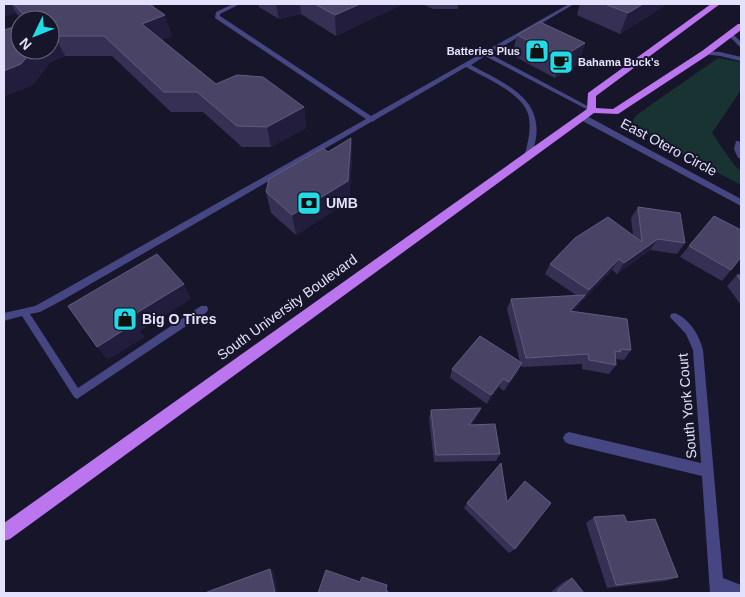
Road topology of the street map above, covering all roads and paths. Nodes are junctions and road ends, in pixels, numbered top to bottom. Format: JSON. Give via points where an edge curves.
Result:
{"nodes":[{"id":1,"x":218,"y":4,"type":"edge"},
{"id":2,"x":237,"y":4,"type":"edge"},
{"id":3,"x":572,"y":4,"type":"edge"},
{"id":4,"x":716,"y":4,"type":"edge"},
{"id":5,"x":226,"y":9,"type":"junction"},
{"id":6,"x":741,"y":26,"type":"edge"},
{"id":7,"x":730,"y":34,"type":"junction"},
{"id":8,"x":741,"y":45,"type":"edge"},
{"id":9,"x":705,"y":53,"type":"junction"},
{"id":10,"x":486,"y":54,"type":"junction"},
{"id":11,"x":741,"y":59,"type":"edge"},
{"id":12,"x":466,"y":65,"type":"junction"},
{"id":13,"x":592,"y":110,"type":"junction"},
{"id":14,"x":582,"y":117,"type":"junction"},
{"id":15,"x":372,"y":120,"type":"junction"},
{"id":16,"x":738,"y":143,"type":"dead end"},
{"id":17,"x":529,"y":154,"type":"junction"},
{"id":18,"x":741,"y":156,"type":"edge"},
{"id":19,"x":741,"y":203,"type":"edge"},
{"id":20,"x":204,"y":309,"type":"dead end"},
{"id":21,"x":24,"y":312,"type":"junction"},
{"id":22,"x":4,"y":317,"type":"edge"},
{"id":23,"x":675,"y":317,"type":"dead end"},
{"id":24,"x":569,"y":438,"type":"dead end"},
{"id":25,"x":707,"y":471,"type":"junction"},
{"id":26,"x":4,"y":533,"type":"edge"},
{"id":27,"x":717,"y":588,"type":"edge"},
{"id":28,"x":741,"y":592,"type":"edge"}],
"edges":[{"from":1,"to":5,"type":"lane"},
{"from":2,"to":5,"type":"lane"},
{"from":3,"to":10,"type":"lane"},
{"from":4,"to":13,"type":"main road","via":[[591,95]]},
{"from":5,"to":15,"type":"lane","via":[[217,16]]},
{"from":6,"to":7,"type":"main road"},
{"from":7,"to":8,"type":"lane"},
{"from":7,"to":9,"type":"main road"},
{"from":9,"to":11,"type":"lane"},
{"from":9,"to":13,"type":"main road","via":[[616,112]]},
{"from":10,"to":12,"type":"lane"},
{"from":10,"to":13,"type":"lane"},
{"from":12,"to":15,"type":"lane"},
{"from":12,"to":17,"type":"lane","via":[[513,92],[525,103],[533,120]]},
{"from":13,"to":14,"type":"main road","name":"South University Boulevard"},
{"from":14,"to":17,"type":"main road","name":"South University Boulevard"},
{"from":14,"to":19,"type":"street","name":"East Otero Circle"},
{"from":15,"to":21,"type":"lane","via":[[58,298]]},
{"from":16,"to":18,"type":"lane"},
{"from":17,"to":26,"type":"main road","name":"South University Boulevard"},
{"from":20,"to":21,"type":"lane","via":[[77,394]]},
{"from":21,"to":22,"type":"lane"},
{"from":23,"to":25,"type":"street","name":"South York Court","via":[[686,325],[698,350]]},
{"from":24,"to":25,"type":"street","name":"South York Court"},
{"from":25,"to":27,"type":"street","name":"South York Court"},
{"from":27,"to":28,"type":"street"}]}
